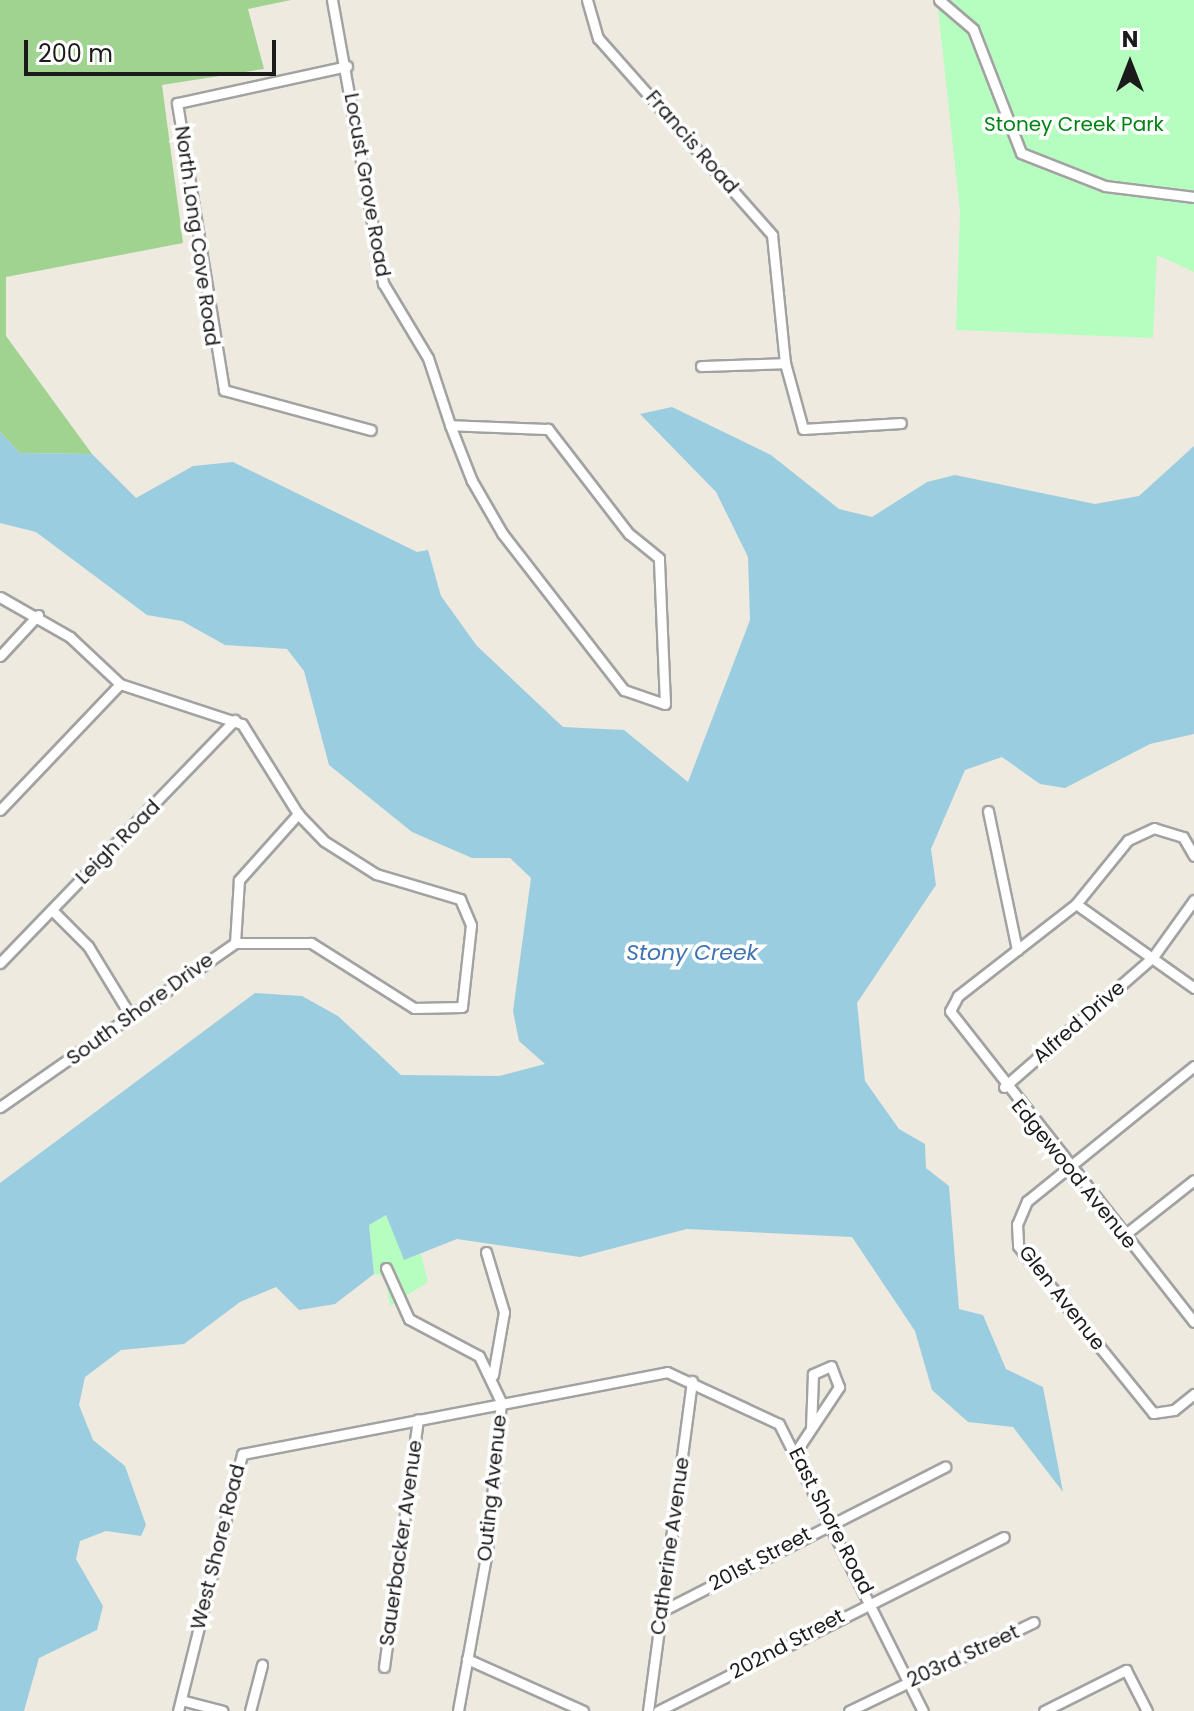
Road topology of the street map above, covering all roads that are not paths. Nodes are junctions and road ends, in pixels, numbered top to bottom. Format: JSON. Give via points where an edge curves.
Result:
{"nodes":[{"id":1,"x":332,"y":0,"type":"edge"},
{"id":2,"x":587,"y":0,"type":"edge"},
{"id":3,"x":939,"y":0,"type":"edge"},
{"id":4,"x":347,"y":66,"type":"junction"},
{"id":5,"x":1194,"y":197,"type":"edge"},
{"id":6,"x":785,"y":363,"type":"junction"},
{"id":7,"x":701,"y":366,"type":"dead end"},
{"id":8,"x":901,"y":423,"type":"dead end"},
{"id":9,"x":450,"y":425,"type":"junction"},
{"id":10,"x":371,"y":430,"type":"dead end"},
{"id":11,"x":0,"y":597,"type":"edge"},
{"id":12,"x":38,"y":615,"type":"junction"},
{"id":13,"x":0,"y":656,"type":"edge"},
{"id":14,"x":120,"y":684,"type":"junction"},
{"id":15,"x":235,"y":720,"type":"junction"},
{"id":16,"x":0,"y":810,"type":"edge"},
{"id":17,"x":988,"y":811,"type":"dead end"},
{"id":18,"x":298,"y":814,"type":"junction"},
{"id":19,"x":1194,"y":856,"type":"edge"},
{"id":20,"x":1194,"y":900,"type":"edge"},
{"id":21,"x":1076,"y":904,"type":"junction"},
{"id":22,"x":52,"y":910,"type":"junction"},
{"id":23,"x":235,"y":943,"type":"junction"},
{"id":24,"x":1017,"y":950,"type":"junction"},
{"id":25,"x":1153,"y":957,"type":"junction"},
{"id":26,"x":0,"y":963,"type":"edge"},
{"id":27,"x":1194,"y":988,"type":"edge"},
{"id":28,"x":130,"y":1015,"type":"junction"},
{"id":29,"x":1194,"y":1066,"type":"edge"},
{"id":30,"x":1004,"y":1087,"type":"junction"},
{"id":31,"x":0,"y":1107,"type":"edge"},
{"id":32,"x":1069,"y":1168,"type":"junction"},
{"id":33,"x":1194,"y":1180,"type":"edge"},
{"id":34,"x":1123,"y":1236,"type":"junction"},
{"id":35,"x":486,"y":1252,"type":"dead end"},
{"id":36,"x":386,"y":1268,"type":"dead end"},
{"id":37,"x":1194,"y":1322,"type":"edge"},
{"id":38,"x":493,"y":1375,"type":"junction"},
{"id":39,"x":692,"y":1381,"type":"junction"},
{"id":40,"x":1194,"y":1394,"type":"edge"},
{"id":41,"x":501,"y":1402,"type":"junction"},
{"id":42,"x":418,"y":1419,"type":"junction"},
{"id":43,"x":811,"y":1428,"type":"junction"},
{"id":44,"x":797,"y":1450,"type":"junction"},
{"id":45,"x":945,"y":1467,"type":"dead end"},
{"id":46,"x":830,"y":1522,"type":"junction"},
{"id":47,"x":1004,"y":1537,"type":"dead end"},
{"id":48,"x":870,"y":1601,"type":"junction"},
{"id":49,"x":662,"y":1611,"type":"junction"},
{"id":50,"x":1034,"y":1622,"type":"dead end"},
{"id":51,"x":467,"y":1659,"type":"junction"},
{"id":52,"x":262,"y":1665,"type":"dead end"},
{"id":53,"x":384,"y":1667,"type":"dead end"},
{"id":54,"x":908,"y":1682,"type":"junction"},
{"id":55,"x":181,"y":1700,"type":"junction"},
{"id":56,"x":178,"y":1711,"type":"edge"},
{"id":57,"x":223,"y":1711,"type":"edge"},
{"id":58,"x":250,"y":1711,"type":"edge"},
{"id":59,"x":458,"y":1711,"type":"edge"},
{"id":60,"x":583,"y":1711,"type":"edge"},
{"id":61,"x":648,"y":1711,"type":"edge"},
{"id":62,"x":658,"y":1711,"type":"edge"},
{"id":63,"x":849,"y":1711,"type":"edge"},
{"id":64,"x":923,"y":1711,"type":"edge"},
{"id":65,"x":1044,"y":1711,"type":"edge"},
{"id":66,"x":1147,"y":1711,"type":"edge"}],
"edges":[{"from":1,"to":4,"type":"street","name":"Locust Grove Road"},
{"from":2,"to":6,"type":"street","name":"Francis Road","via":[[598,38],[772,235]]},
{"from":3,"to":5,"type":"street","via":[[973,29],[1021,153],[1105,186]]},
{"from":4,"to":9,"type":"street","name":"Locust Grove Road","via":[[383,283],[428,358]]},
{"from":4,"to":10,"type":"street","name":"North Long Cove Road","via":[[177,103],[224,390]]},
{"from":6,"to":7,"type":"street"},
{"from":6,"to":8,"type":"street","name":"Francis Road","via":[[803,429]]},
{"from":9,"to":9,"type":"street","name":"Locust Grove Road","via":[[472,481],[538,580],[624,690],[665,704],[659,558],[629,534],[548,429]]},
{"from":11,"to":12,"type":"street"},
{"from":12,"to":13,"type":"street"},
{"from":12,"to":14,"type":"street"},
{"from":14,"to":15,"type":"street"},
{"from":14,"to":16,"type":"street"},
{"from":15,"to":18,"type":"street","via":[[254,736]]},
{"from":15,"to":22,"type":"street","name":"Leigh Road"},
{"from":17,"to":24,"type":"street"},
{"from":18,"to":23,"type":"street","via":[[239,880]]},
{"from":18,"to":23,"type":"street","name":"South Shore Drive","via":[[359,866],[466,904],[471,925],[462,1007],[414,1008],[311,943]]},
{"from":19,"to":21,"type":"street","via":[[1183,837],[1154,828],[1128,840]]},
{"from":20,"to":25,"type":"street","name":"Alfred Drive"},
{"from":21,"to":24,"type":"street"},
{"from":21,"to":25,"type":"street"},
{"from":22,"to":26,"type":"street","name":"Leigh Road"},
{"from":22,"to":28,"type":"street","via":[[88,946]]},
{"from":23,"to":28,"type":"street","name":"South Shore Drive"},
{"from":24,"to":30,"type":"street","name":"Edgewood Avenue","via":[[958,996],[950,1011]]},
{"from":25,"to":27,"type":"street"},
{"from":25,"to":30,"type":"street","name":"Alfred Drive"},
{"from":28,"to":31,"type":"street","name":"South Shore Drive"},
{"from":29,"to":32,"type":"street"},
{"from":30,"to":32,"type":"street","name":"Edgewood Avenue"},
{"from":32,"to":34,"type":"street","name":"Edgewood Avenue"},
{"from":32,"to":40,"type":"street","name":"Glen Avenue","via":[[1027,1201],[1018,1246],[1153,1413],[1174,1410]]},
{"from":33,"to":34,"type":"street"},
{"from":34,"to":37,"type":"street","name":"Edgewood Avenue"},
{"from":35,"to":38,"type":"street","via":[[504,1312]]},
{"from":36,"to":38,"type":"street","via":[[409,1319],[479,1356]]},
{"from":38,"to":41,"type":"street","name":"Outing Avenue"},
{"from":39,"to":41,"type":"street","name":"East Shore Road","via":[[646,1374]]},
{"from":39,"to":44,"type":"street","name":"East Shore Road","via":[[754,1407]]},
{"from":39,"to":49,"type":"street","name":"Catherine Avenue"},
{"from":41,"to":42,"type":"street","name":"West Shore Road"},
{"from":41,"to":51,"type":"street","name":"Outing Avenue"},
{"from":42,"to":53,"type":"street","name":"Sauerbacker Avenue"},
{"from":42,"to":55,"type":"street","name":"West Shore Road","via":[[237,1458]]},
{"from":43,"to":43,"type":"street","via":[[813,1374],[831,1366],[840,1383]]},
{"from":43,"to":44,"type":"street"},
{"from":44,"to":46,"type":"street","name":"East Shore Road"},
{"from":45,"to":46,"type":"street","name":"201st Street"},
{"from":46,"to":48,"type":"street","name":"East Shore Road"},
{"from":46,"to":49,"type":"street","name":"201st Street"},
{"from":47,"to":48,"type":"street","name":"202nd Street"},
{"from":48,"to":54,"type":"street","name":"East Shore Road"},
{"from":48,"to":62,"type":"street","name":"202nd Street"},
{"from":49,"to":61,"type":"street","name":"Catherine Avenue"},
{"from":50,"to":54,"type":"street","name":"203rd Street"},
{"from":51,"to":59,"type":"street","name":"Outing Avenue"},
{"from":51,"to":60,"type":"street"},
{"from":52,"to":58,"type":"street"},
{"from":54,"to":63,"type":"street","name":"203rd Street"},
{"from":54,"to":64,"type":"street","name":"East Shore Road"},
{"from":55,"to":56,"type":"street","name":"West Shore Road"},
{"from":55,"to":57,"type":"street"},
{"from":65,"to":66,"type":"street","via":[[1126,1670]]}]}
